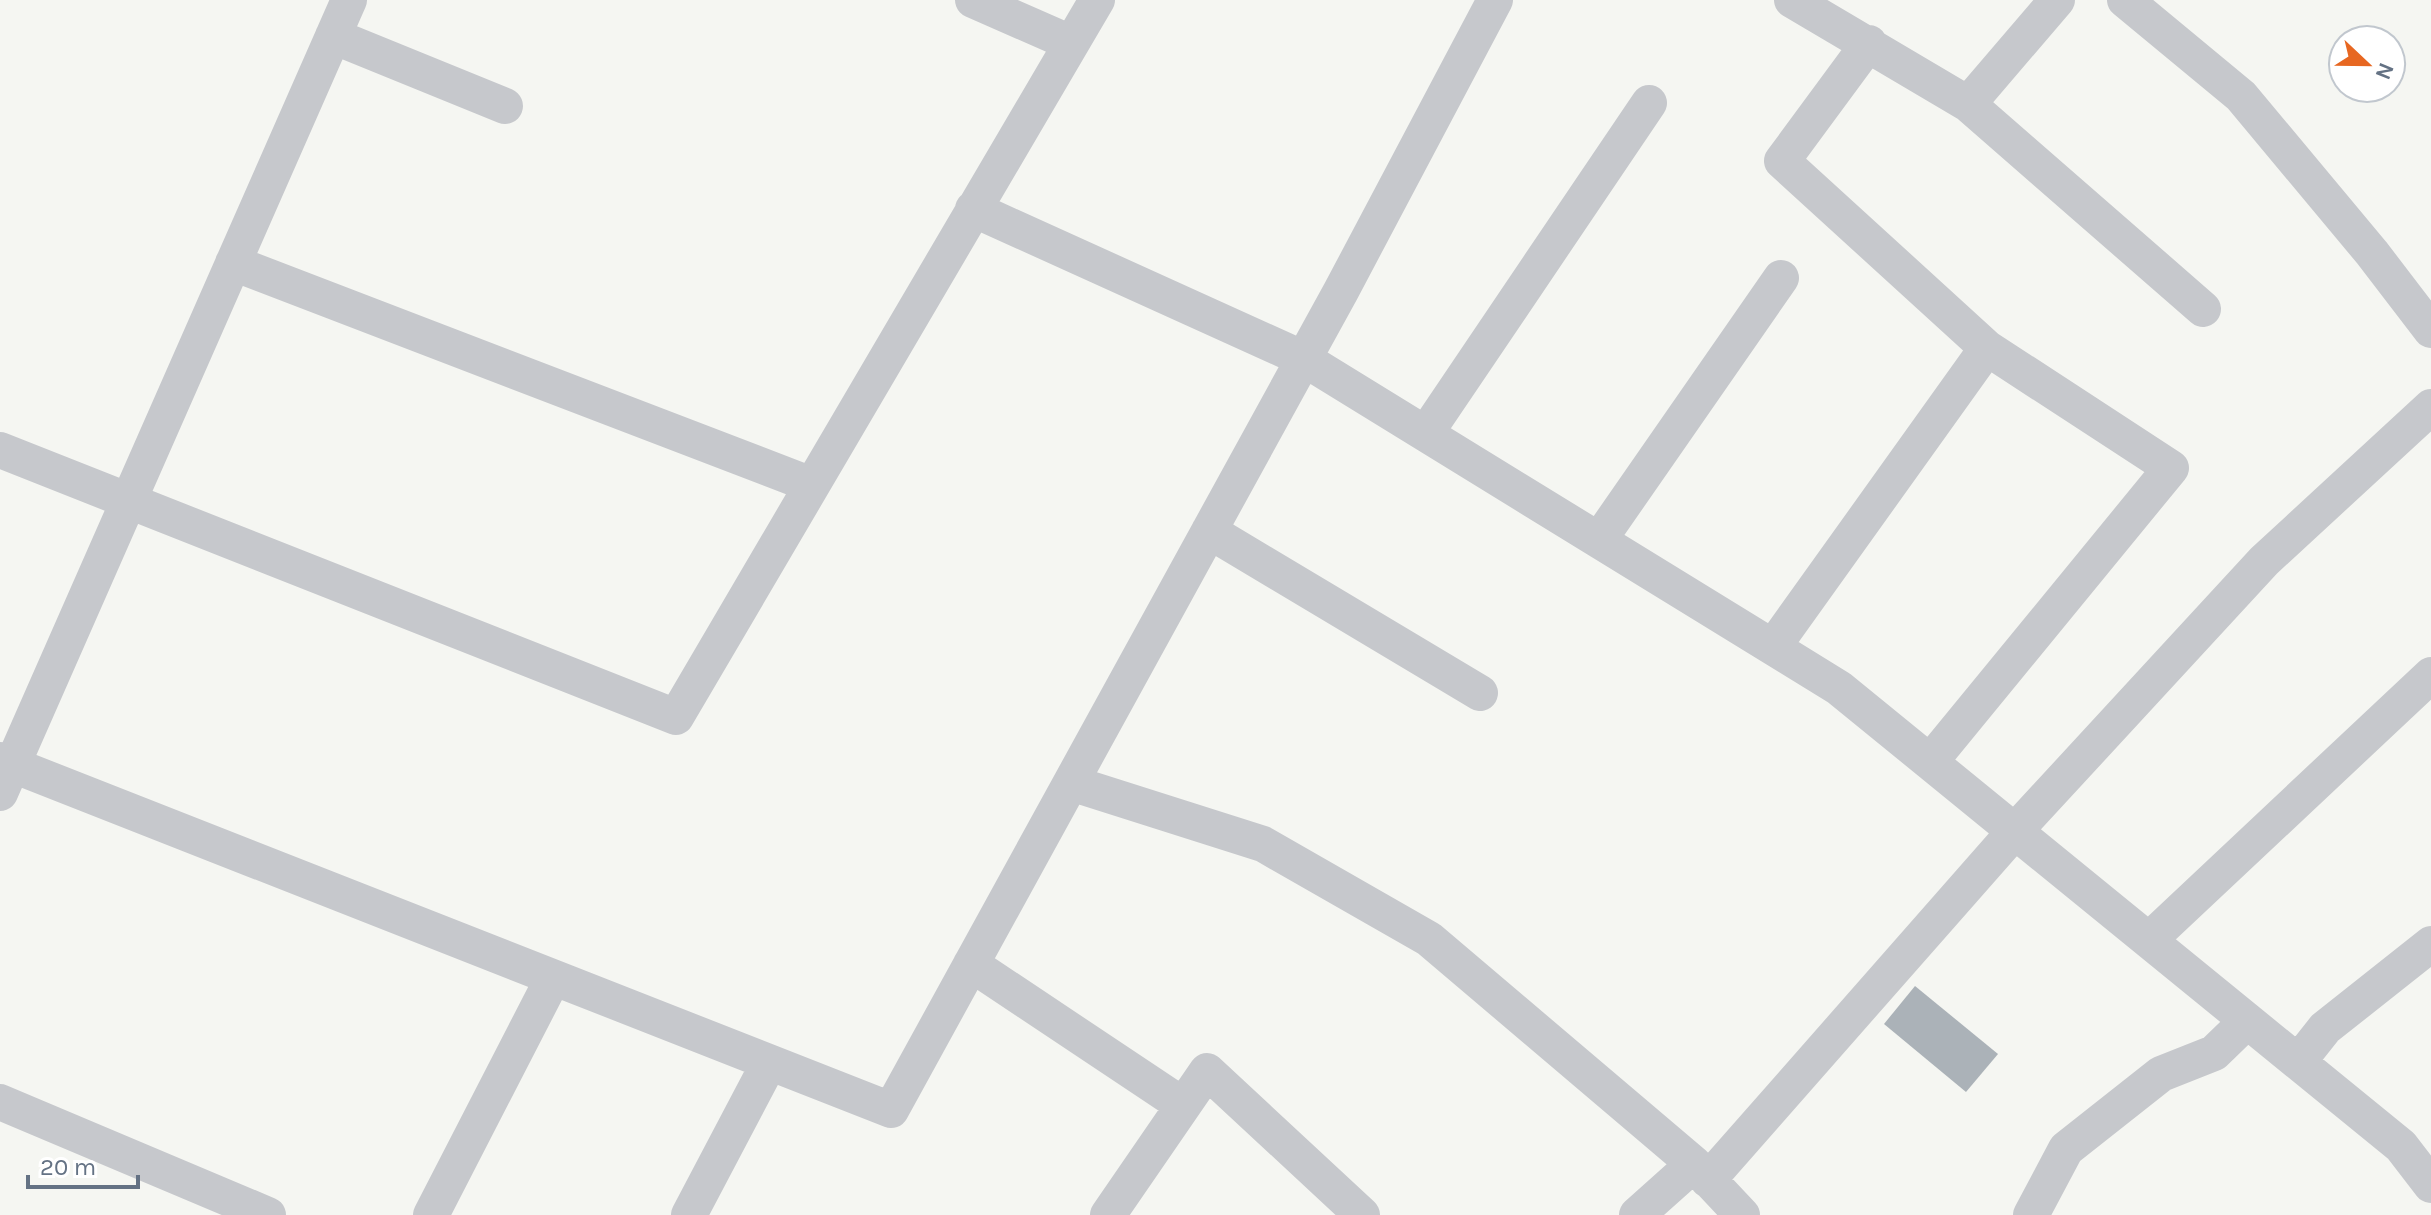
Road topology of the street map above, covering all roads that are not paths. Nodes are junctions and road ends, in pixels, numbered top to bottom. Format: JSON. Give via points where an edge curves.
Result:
{"nodes":[{"id":1,"x":349,"y":0,"type":"edge"},
{"id":2,"x":973,"y":0,"type":"edge"},
{"id":3,"x":1097,"y":0,"type":"edge"},
{"id":4,"x":1495,"y":0,"type":"edge"},
{"id":5,"x":1792,"y":0,"type":"edge"},
{"id":6,"x":2057,"y":0,"type":"edge"},
{"id":7,"x":2125,"y":0,"type":"edge"},
{"id":8,"x":333,"y":36,"type":"junction"},
{"id":9,"x":1071,"y":43,"type":"junction"},
{"id":10,"x":1869,"y":43,"type":"junction"},
{"id":11,"x":1649,"y":103,"type":"dead end"},
{"id":12,"x":1968,"y":104,"type":"junction"},
{"id":13,"x":505,"y":106,"type":"dead end"},
{"id":14,"x":973,"y":209,"type":"junction"},
{"id":15,"x":233,"y":263,"type":"junction"},
{"id":16,"x":1781,"y":278,"type":"dead end"},
{"id":17,"x":2203,"y":309,"type":"dead end"},
{"id":18,"x":2431,"y":330,"type":"edge"},
{"id":19,"x":1987,"y":348,"type":"junction"},
{"id":20,"x":1304,"y":359,"type":"junction"},
{"id":21,"x":2431,"y":407,"type":"edge"},
{"id":22,"x":1426,"y":433,"type":"junction"},
{"id":23,"x":0,"y":450,"type":"edge"},
{"id":24,"x":812,"y":485,"type":"junction"},
{"id":25,"x":129,"y":501,"type":"junction"},
{"id":26,"x":1209,"y":531,"type":"junction"},
{"id":27,"x":1599,"y":540,"type":"junction"},
{"id":28,"x":1773,"y":647,"type":"junction"},
{"id":29,"x":2431,"y":675,"type":"edge"},
{"id":30,"x":1480,"y":693,"type":"dead end"},
{"id":31,"x":1930,"y":762,"type":"junction"},
{"id":32,"x":4,"y":773,"type":"edge"},
{"id":33,"x":1071,"y":783,"type":"junction"},
{"id":34,"x":2015,"y":831,"type":"junction"},
{"id":35,"x":2149,"y":940,"type":"junction"},
{"id":36,"x":2431,"y":944,"type":"edge"},
{"id":37,"x":971,"y":964,"type":"junction"},
{"id":38,"x":553,"y":978,"type":"junction"},
{"id":39,"x":2247,"y":1021,"type":"junction"},
{"id":40,"x":2298,"y":1062,"type":"junction"},
{"id":41,"x":769,"y":1063,"type":"junction"},
{"id":42,"x":0,"y":1102,"type":"edge"},
{"id":43,"x":1181,"y":1104,"type":"junction"},
{"id":44,"x":1701,"y":1172,"type":"junction"},
{"id":45,"x":2431,"y":1185,"type":"edge"},
{"id":46,"x":268,"y":1215,"type":"edge"},
{"id":47,"x":431,"y":1215,"type":"edge"},
{"id":48,"x":689,"y":1215,"type":"edge"},
{"id":49,"x":1108,"y":1215,"type":"edge"},
{"id":50,"x":1362,"y":1215,"type":"edge"},
{"id":51,"x":1637,"y":1215,"type":"edge"},
{"id":52,"x":1742,"y":1215,"type":"edge"},
{"id":53,"x":2031,"y":1215,"type":"edge"}],
"edges":[{"from":1,"to":8,"type":"street"},
{"from":2,"to":9,"type":"street"},
{"from":3,"to":9,"type":"street"},
{"from":4,"to":20,"type":"street"},
{"from":5,"to":10,"type":"street"},
{"from":6,"to":12,"type":"street"},
{"from":7,"to":18,"type":"street","via":[[2241,96]]},
{"from":8,"to":13,"type":"street"},
{"from":8,"to":15,"type":"street"},
{"from":9,"to":14,"type":"street"},
{"from":10,"to":12,"type":"street"},
{"from":10,"to":19,"type":"street","via":[[1782,161]]},
{"from":11,"to":22,"type":"street"},
{"from":12,"to":17,"type":"street"},
{"from":14,"to":20,"type":"street"},
{"from":14,"to":24,"type":"street"},
{"from":15,"to":24,"type":"street"},
{"from":15,"to":25,"type":"street"},
{"from":16,"to":27,"type":"street"},
{"from":19,"to":28,"type":"street"},
{"from":19,"to":31,"type":"street","via":[[2171,468]]},
{"from":20,"to":22,"type":"street"},
{"from":20,"to":26,"type":"street"},
{"from":21,"to":34,"type":"street","via":[[2264,561]]},
{"from":22,"to":27,"type":"street"},
{"from":23,"to":25,"type":"street"},
{"from":24,"to":25,"type":"street","via":[[676,717]]},
{"from":25,"to":32,"type":"street"},
{"from":26,"to":30,"type":"street"},
{"from":26,"to":33,"type":"street"},
{"from":27,"to":28,"type":"street"},
{"from":28,"to":31,"type":"street","via":[[1839,688]]},
{"from":29,"to":35,"type":"street"},
{"from":31,"to":34,"type":"street"},
{"from":32,"to":38,"type":"street"},
{"from":33,"to":37,"type":"street"},
{"from":33,"to":44,"type":"street","via":[[1263,844],[1429,939]]},
{"from":34,"to":35,"type":"street"},
{"from":34,"to":44,"type":"street"},
{"from":35,"to":39,"type":"street"},
{"from":36,"to":40,"type":"street","via":[[2325,1028]]},
{"from":37,"to":41,"type":"street","via":[[891,1110]]},
{"from":37,"to":43,"type":"street"},
{"from":38,"to":41,"type":"street"},
{"from":38,"to":47,"type":"street"},
{"from":39,"to":40,"type":"street"},
{"from":39,"to":53,"type":"street","via":[[2214,1053],[2161,1074],[2066,1149]]},
{"from":40,"to":45,"type":"street","via":[[2401,1146]]},
{"from":41,"to":48,"type":"street"},
{"from":42,"to":46,"type":"street"},
{"from":43,"to":49,"type":"street"},
{"from":43,"to":50,"type":"street","via":[[1207,1071]]},
{"from":44,"to":51,"type":"street"},
{"from":44,"to":52,"type":"street"}]}
